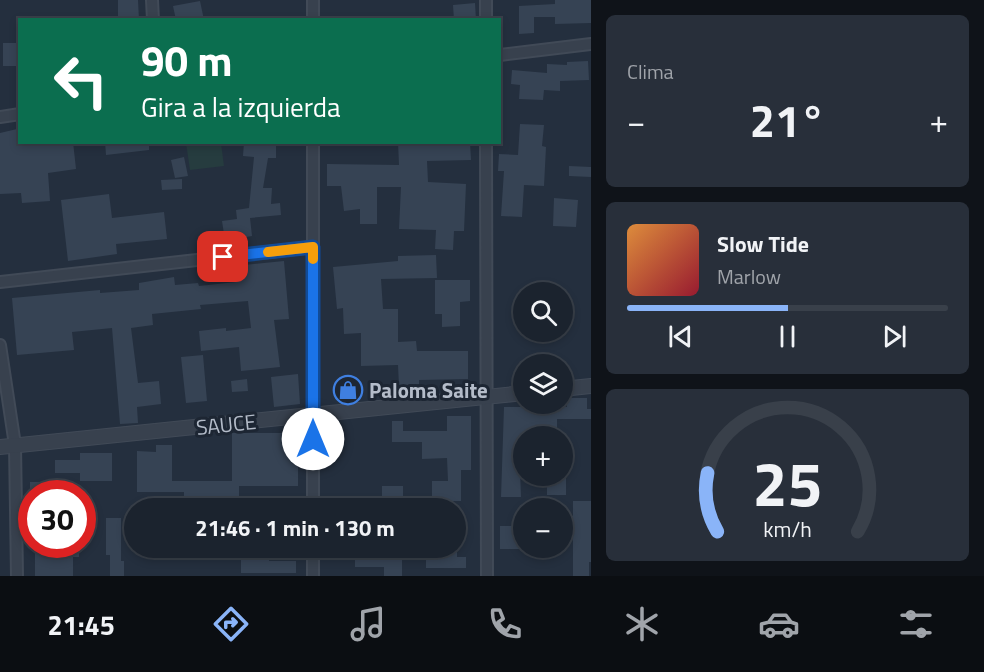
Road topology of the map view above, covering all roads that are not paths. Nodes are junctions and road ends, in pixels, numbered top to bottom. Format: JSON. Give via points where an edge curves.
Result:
{"nodes":[{"id":1,"x":152,"y":0,"type":"edge"},
{"id":2,"x":313,"y":0,"type":"edge"},
{"id":3,"x":486,"y":0,"type":"edge"},
{"id":4,"x":153,"y":18,"type":"edge"},
{"id":5,"x":313,"y":18,"type":"edge"},
{"id":6,"x":486,"y":18,"type":"edge"},
{"id":7,"x":591,"y":44,"type":"edge"},
{"id":8,"x":501,"y":55,"type":"edge"},
{"id":9,"x":18,"y":114,"type":"edge"},
{"id":10,"x":0,"y":117,"type":"edge"},
{"id":11,"x":313,"y":144,"type":"edge"},
{"id":12,"x":486,"y":144,"type":"edge"},
{"id":13,"x":313,"y":247,"type":"junction"},
{"id":14,"x":0,"y":282,"type":"edge"},
{"id":15,"x":0,"y":345,"type":"edge"},
{"id":16,"x":591,"y":386,"type":"edge"},
{"id":17,"x":573,"y":388,"type":"edge"},
{"id":18,"x":513,"y":394,"type":"edge"},
{"id":19,"x":486,"y":398,"type":"junction"},
{"id":20,"x":313,"y":415,"type":"junction"},
{"id":21,"x":15,"y":445,"type":"junction"},
{"id":22,"x":0,"y":447,"type":"edge"},
{"id":23,"x":313,"y":498,"type":"edge"},
{"id":24,"x":313,"y":558,"type":"edge"},
{"id":25,"x":17,"y":576,"type":"edge"},
{"id":26,"x":313,"y":576,"type":"edge"},
{"id":27,"x":487,"y":576,"type":"edge"}],
"edges":[{"from":1,"to":4,"type":"street"},
{"from":2,"to":5,"type":"street"},
{"from":3,"to":6,"type":"street"},
{"from":7,"to":8,"type":"street"},
{"from":9,"to":10,"type":"street"},
{"from":11,"to":13,"type":"street"},
{"from":12,"to":19,"type":"street"},
{"from":13,"to":14,"type":"street"},
{"from":13,"to":20,"type":"street"},
{"from":15,"to":21,"type":"street"},
{"from":16,"to":17,"type":"street"},
{"from":18,"to":19,"type":"street","name":"SAUCE"},
{"from":19,"to":20,"type":"street","name":"SAUCE"},
{"from":19,"to":27,"type":"street"},
{"from":20,"to":21,"type":"street","name":"SAUCE"},
{"from":20,"to":23,"type":"street"},
{"from":21,"to":22,"type":"street","name":"SAUCE"},
{"from":21,"to":25,"type":"street"},
{"from":24,"to":26,"type":"street"}]}
